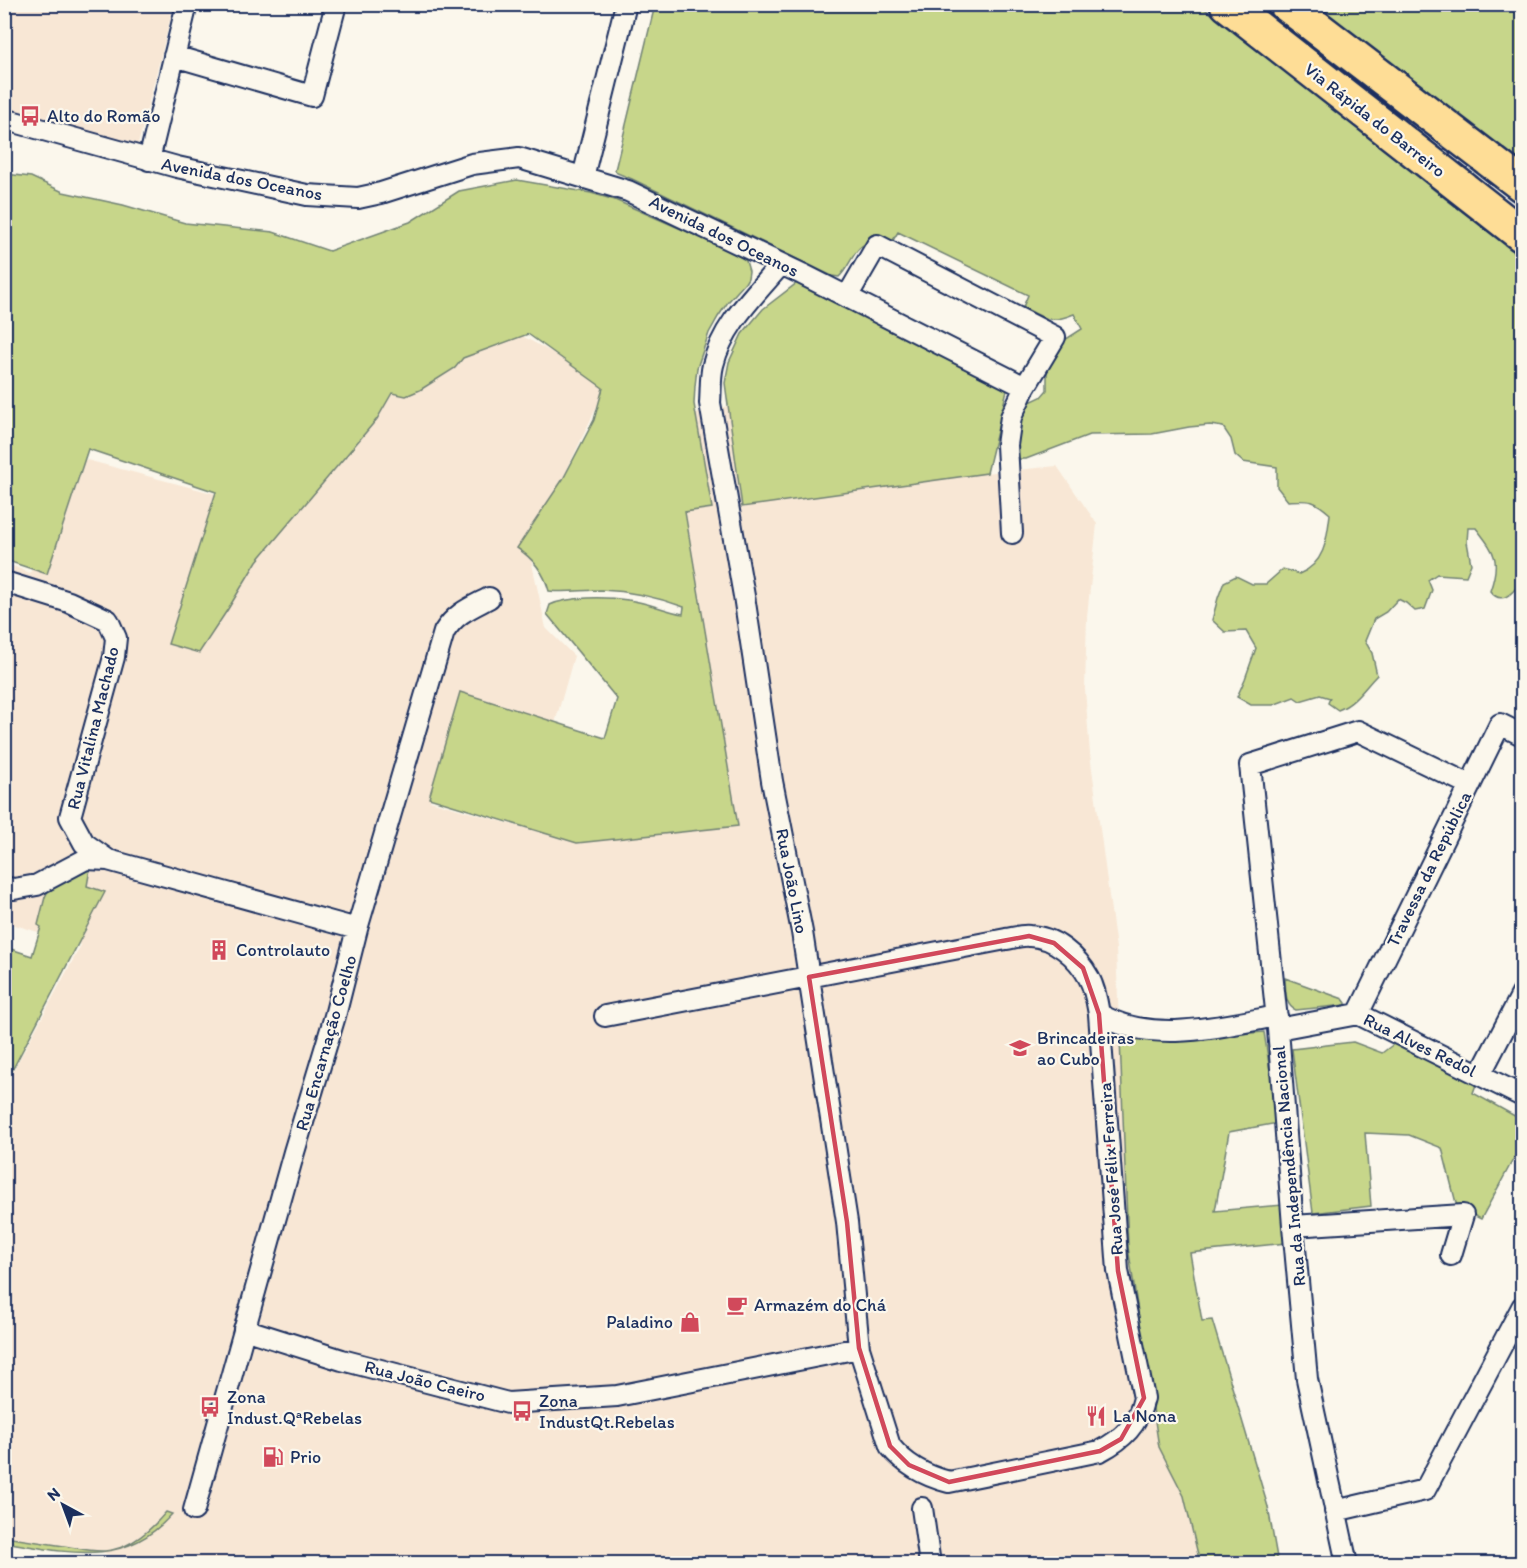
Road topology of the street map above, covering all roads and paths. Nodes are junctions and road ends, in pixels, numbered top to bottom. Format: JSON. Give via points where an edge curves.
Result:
{"nodes":[{"id":1,"x":187,"y":4,"type":"edge"},
{"id":2,"x":336,"y":4,"type":"edge"},
{"id":3,"x":626,"y":4,"type":"edge"},
{"id":4,"x":1227,"y":4,"type":"edge"},
{"id":5,"x":1287,"y":4,"type":"edge"},
{"id":6,"x":174,"y":56,"type":"junction"},
{"id":7,"x":4,"y":119,"type":"edge"},
{"id":8,"x":149,"y":160,"type":"junction"},
{"id":9,"x":583,"y":177,"type":"junction"},
{"id":10,"x":1522,"y":184,"type":"edge"},
{"id":11,"x":1522,"y":235,"type":"edge"},
{"id":12,"x":782,"y":264,"type":"junction"},
{"id":13,"x":848,"y":297,"type":"junction"},
{"id":14,"x":1025,"y":387,"type":"junction"},
{"id":15,"x":1012,"y":533,"type":"dead end"},
{"id":16,"x":4,"y":584,"type":"edge"},
{"id":17,"x":489,"y":598,"type":"dead end"},
{"id":18,"x":1522,"y":735,"type":"edge"},
{"id":19,"x":1470,"y":785,"type":"junction"},
{"id":20,"x":108,"y":860,"type":"junction"},
{"id":21,"x":4,"y":887,"type":"edge"},
{"id":22,"x":357,"y":929,"type":"junction"},
{"id":23,"x":809,"y":977,"type":"junction"},
{"id":24,"x":1522,"y":994,"type":"edge"},
{"id":25,"x":1099,"y":1014,"type":"junction"},
{"id":26,"x":1358,"y":1014,"type":"junction"},
{"id":27,"x":605,"y":1016,"type":"dead end"},
{"id":28,"x":1278,"y":1023,"type":"junction"},
{"id":29,"x":1480,"y":1075,"type":"junction"},
{"id":30,"x":1522,"y":1096,"type":"edge"},
{"id":31,"x":1293,"y":1226,"type":"junction"},
{"id":32,"x":1451,"y":1255,"type":"dead end"},
{"id":33,"x":1522,"y":1307,"type":"edge"},
{"id":34,"x":244,"y":1329,"type":"junction"},
{"id":35,"x":859,"y":1348,"type":"junction"},
{"id":36,"x":949,"y":1482,"type":"joint"},
{"id":37,"x":922,"y":1508,"type":"dead end"},
{"id":38,"x":194,"y":1510,"type":"dead end"},
{"id":39,"x":1335,"y":1511,"type":"junction"},
{"id":40,"x":930,"y":1563,"type":"edge"},
{"id":41,"x":1347,"y":1563,"type":"edge"}],
"edges":[{"from":1,"to":6,"type":"street"},
{"from":2,"to":6,"type":"street","via":[[312,96]]},
{"from":3,"to":9,"type":"street"},
{"from":4,"to":11,"type":"highway","name":"Via Rápida do Barreiro"},
{"from":5,"to":10,"type":"highway","name":"Via Rápida do Barreiro"},
{"from":6,"to":8,"type":"street"},
{"from":7,"to":8,"type":"street","name":"Avenida dos Oceanos"},
{"from":8,"to":9,"type":"street","name":"Avenida dos Oceanos","via":[[307,195],[358,198],[472,164],[519,158]]},
{"from":9,"to":12,"type":"street","name":"Avenida dos Oceanos","via":[[628,191]]},
{"from":12,"to":13,"type":"street","name":"Avenida dos Oceanos"},
{"from":12,"to":23,"type":"street","name":"Rua João Lino","via":[[739,314],[720,344],[713,365],[710,403],[772,781]]},
{"from":13,"to":14,"type":"street","name":"Avenida dos Oceanos"},
{"from":13,"to":14,"type":"street","via":[[877,246],[887,251],[1055,338]]},
{"from":14,"to":15,"type":"street","via":[[1011,417],[1007,446]]},
{"from":16,"to":20,"type":"street","name":"Rua Vitalina Machado","via":[[69,602],[108,620],[116,638],[70,817],[84,843]]},
{"from":17,"to":22,"type":"street","name":"Rua Encarnação Coelho","via":[[462,612],[444,632]]},
{"from":18,"to":19,"type":"street","name":"Travessa da República","via":[[1500,724]]},
{"from":19,"to":26,"type":"street","name":"Travessa da República"},
{"from":19,"to":28,"type":"street","name":"Rua da Independência Nacional","via":[[1358,731],[1250,765]]},
{"from":20,"to":21,"type":"street","name":"Rua Vitalina Machado","via":[[86,859],[36,885]]},
{"from":20,"to":22,"type":"street","name":"Rua Vitalina Machado"},
{"from":22,"to":34,"type":"street","name":"Rua Encarnação Coelho"},
{"from":23,"to":25,"type":"street","name":"Rua José Félix Ferreira","via":[[1029,936],[1054,943],[1083,968]]},
{"from":23,"to":27,"type":"street","name":"Rua José Félix Ferreira"},
{"from":23,"to":35,"type":"street","name":"Rua João Lino","via":[[847,1222]]},
{"from":24,"to":29,"type":"street"},
{"from":25,"to":28,"type":"street","name":"Rua Alves Redol","via":[[1114,1023],[1152,1030]]},
{"from":25,"to":36,"type":"street","name":"Rua José Félix Ferreira","via":[[1118,1271],[1143,1390],[1142,1407],[1121,1439],[1100,1451]]},
{"from":26,"to":28,"type":"street","name":"Rua Alves Redol"},
{"from":26,"to":29,"type":"street","name":"Rua Alves Redol"},
{"from":28,"to":31,"type":"street","name":"Rua da Independência Nacional"},
{"from":29,"to":30,"type":"street","name":"Rua Alves Redol"},
{"from":31,"to":32,"type":"street","via":[[1463,1215]]},
{"from":31,"to":39,"type":"street","name":"Rua da Independência Nacional","via":[[1308,1379]]},
{"from":33,"to":39,"type":"street","via":[[1425,1490]]},
{"from":34,"to":35,"type":"street","name":"Rua João Caeiro","via":[[342,1360],[508,1403],[617,1396]]},
{"from":34,"to":38,"type":"street","name":"Rua Encarnação Coelho"},
{"from":35,"to":36,"type":"street","name":"Rua João Lino","via":[[890,1446],[909,1465]]},
{"from":37,"to":40,"type":"street"},
{"from":39,"to":41,"type":"street","name":"Rua da Independência Nacional"}]}
